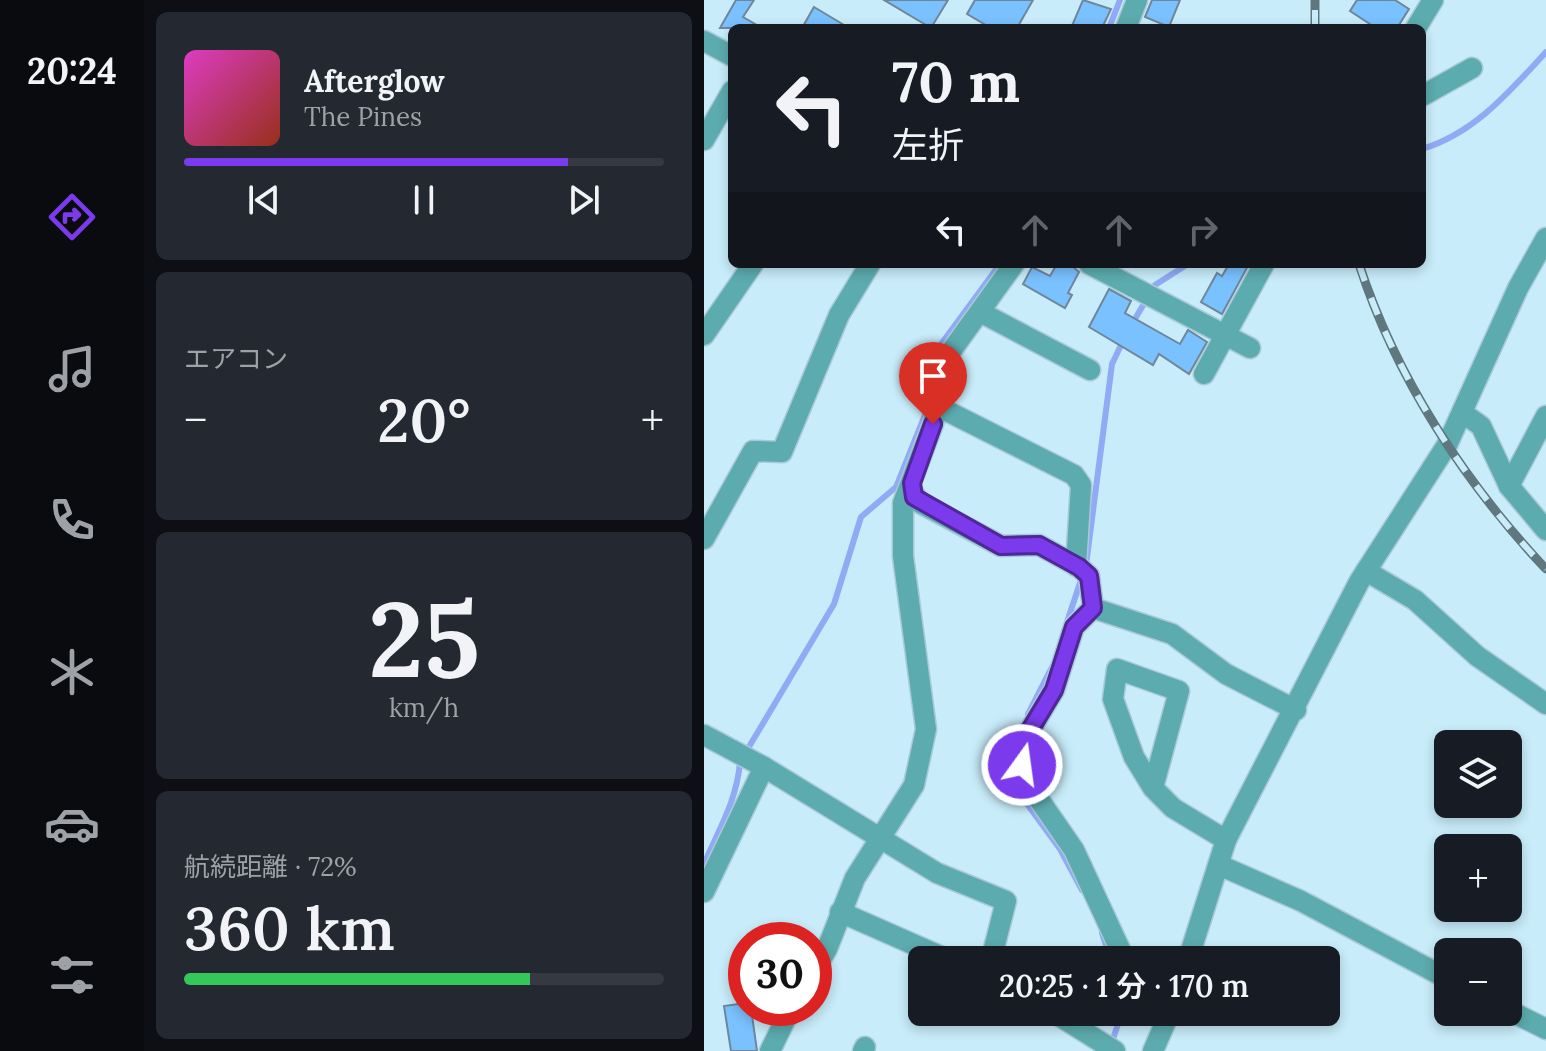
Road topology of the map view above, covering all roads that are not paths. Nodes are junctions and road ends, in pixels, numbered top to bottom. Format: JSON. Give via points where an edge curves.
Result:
{"nodes":[{"id":1,"x":1433,"y":0,"type":"edge"},
{"id":2,"x":1418,"y":24,"type":"edge"},
{"id":3,"x":704,"y":41,"type":"edge"},
{"id":4,"x":728,"y":54,"type":"edge"},
{"id":5,"x":1472,"y":68,"type":"dead end"},
{"id":6,"x":1426,"y":94,"type":"edge"},
{"id":7,"x":728,"y":98,"type":"edge"},
{"id":8,"x":704,"y":140,"type":"edge"},
{"id":9,"x":1546,"y":238,"type":"edge"},
{"id":10,"x":750,"y":268,"type":"edge"},
{"id":11,"x":868,"y":268,"type":"edge"},
{"id":12,"x":1011,"y":268,"type":"edge"},
{"id":13,"x":1097,"y":268,"type":"edge"},
{"id":14,"x":1262,"y":268,"type":"edge"},
{"id":15,"x":980,"y":312,"type":"junction"},
{"id":16,"x":1224,"y":334,"type":"junction"},
{"id":17,"x":704,"y":335,"type":"edge"},
{"id":18,"x":1250,"y":348,"type":"dead end"},
{"id":19,"x":1090,"y":370,"type":"dead end"},
{"id":20,"x":1204,"y":374,"type":"dead end"},
{"id":21,"x":937,"y":406,"type":"junction"},
{"id":22,"x":1463,"y":413,"type":"junction"},
{"id":23,"x":1546,"y":416,"type":"edge"},
{"id":24,"x":1509,"y":486,"type":"junction"},
{"id":25,"x":911,"y":490,"type":"junction"},
{"id":26,"x":1546,"y":530,"type":"edge"},
{"id":27,"x":704,"y":539,"type":"edge"},
{"id":28,"x":1076,"y":566,"type":"junction"},
{"id":29,"x":1366,"y":571,"type":"junction"},
{"id":30,"x":1093,"y":608,"type":"junction"},
{"id":31,"x":1546,"y":704,"type":"edge"},
{"id":32,"x":1296,"y":710,"type":"junction"},
{"id":33,"x":704,"y":735,"type":"edge"},
{"id":34,"x":764,"y":767,"type":"junction"},
{"id":35,"x":1153,"y":788,"type":"junction"},
{"id":36,"x":877,"y":839,"type":"junction"},
{"id":37,"x":1226,"y":840,"type":"junction"},
{"id":38,"x":1219,"y":865,"type":"junction"},
{"id":39,"x":704,"y":892,"type":"edge"},
{"id":40,"x":840,"y":912,"type":"junction"},
{"id":41,"x":832,"y":935,"type":"edge"},
{"id":42,"x":917,"y":946,"type":"edge"},
{"id":43,"x":995,"y":946,"type":"edge"},
{"id":44,"x":1119,"y":946,"type":"edge"},
{"id":45,"x":1193,"y":946,"type":"edge"},
{"id":46,"x":1434,"y":972,"type":"edge"},
{"id":47,"x":1522,"y":1017,"type":"edge"},
{"id":48,"x":782,"y":1026,"type":"edge"},
{"id":49,"x":1075,"y":1026,"type":"edge"},
{"id":50,"x":1164,"y":1026,"type":"edge"},
{"id":51,"x":1546,"y":1029,"type":"edge"},
{"id":52,"x":1109,"y":1048,"type":"edge"},
{"id":53,"x":770,"y":1051,"type":"edge"},
{"id":54,"x":1153,"y":1051,"type":"edge"}],
"edges":[{"from":1,"to":2,"type":"street"},
{"from":3,"to":4,"type":"street"},
{"from":5,"to":6,"type":"street"},
{"from":7,"to":8,"type":"street"},
{"from":9,"to":22,"type":"street"},
{"from":10,"to":17,"type":"street"},
{"from":11,"to":27,"type":"street","via":[[839,315],[782,452],[753,451]]},
{"from":12,"to":15,"type":"street"},
{"from":13,"to":16,"type":"street"},
{"from":14,"to":16,"type":"street"},
{"from":15,"to":19,"type":"street"},
{"from":15,"to":21,"type":"street","via":[[949,354]]},
{"from":16,"to":18,"type":"street"},
{"from":16,"to":20,"type":"street"},
{"from":21,"to":25,"type":"street"},
{"from":21,"to":28,"type":"street","via":[[1074,475],[1081,485]]},
{"from":22,"to":24,"type":"street","via":[[1481,426]]},
{"from":22,"to":29,"type":"street"},
{"from":23,"to":24,"type":"street"},
{"from":24,"to":26,"type":"street"},
{"from":25,"to":28,"type":"street","via":[[920,503],[1001,546],[1039,545]]},
{"from":25,"to":36,"type":"street","via":[[903,503],[903,556],[926,729],[914,785]]},
{"from":28,"to":30,"type":"street","via":[[1089,576]]},
{"from":29,"to":31,"type":"street","via":[[1415,600],[1477,656]]},
{"from":29,"to":32,"type":"street","via":[[1308,677]]},
{"from":30,"to":32,"type":"street","via":[[1172,634],[1226,674]]},
{"from":30,"to":44,"type":"street","via":[[1074,627],[1054,690],[1027,735],[1022,765],[1029,785],[1074,850]]},
{"from":32,"to":37,"type":"street"},
{"from":33,"to":34,"type":"street"},
{"from":34,"to":36,"type":"street"},
{"from":34,"to":39,"type":"street"},
{"from":35,"to":35,"type":"street","via":[[1134,757],[1113,699],[1117,669],[1179,691]]},
{"from":35,"to":37,"type":"street","via":[[1173,808]]},
{"from":36,"to":40,"type":"street"},
{"from":36,"to":43,"type":"street","via":[[937,873],[1006,901]]},
{"from":37,"to":38,"type":"street"},
{"from":38,"to":45,"type":"street"},
{"from":38,"to":46,"type":"street","via":[[1301,901]]},
{"from":40,"to":41,"type":"street"},
{"from":40,"to":42,"type":"street"},
{"from":47,"to":51,"type":"street"},
{"from":48,"to":53,"type":"street"},
{"from":49,"to":52,"type":"street"},
{"from":50,"to":54,"type":"street"}]}
